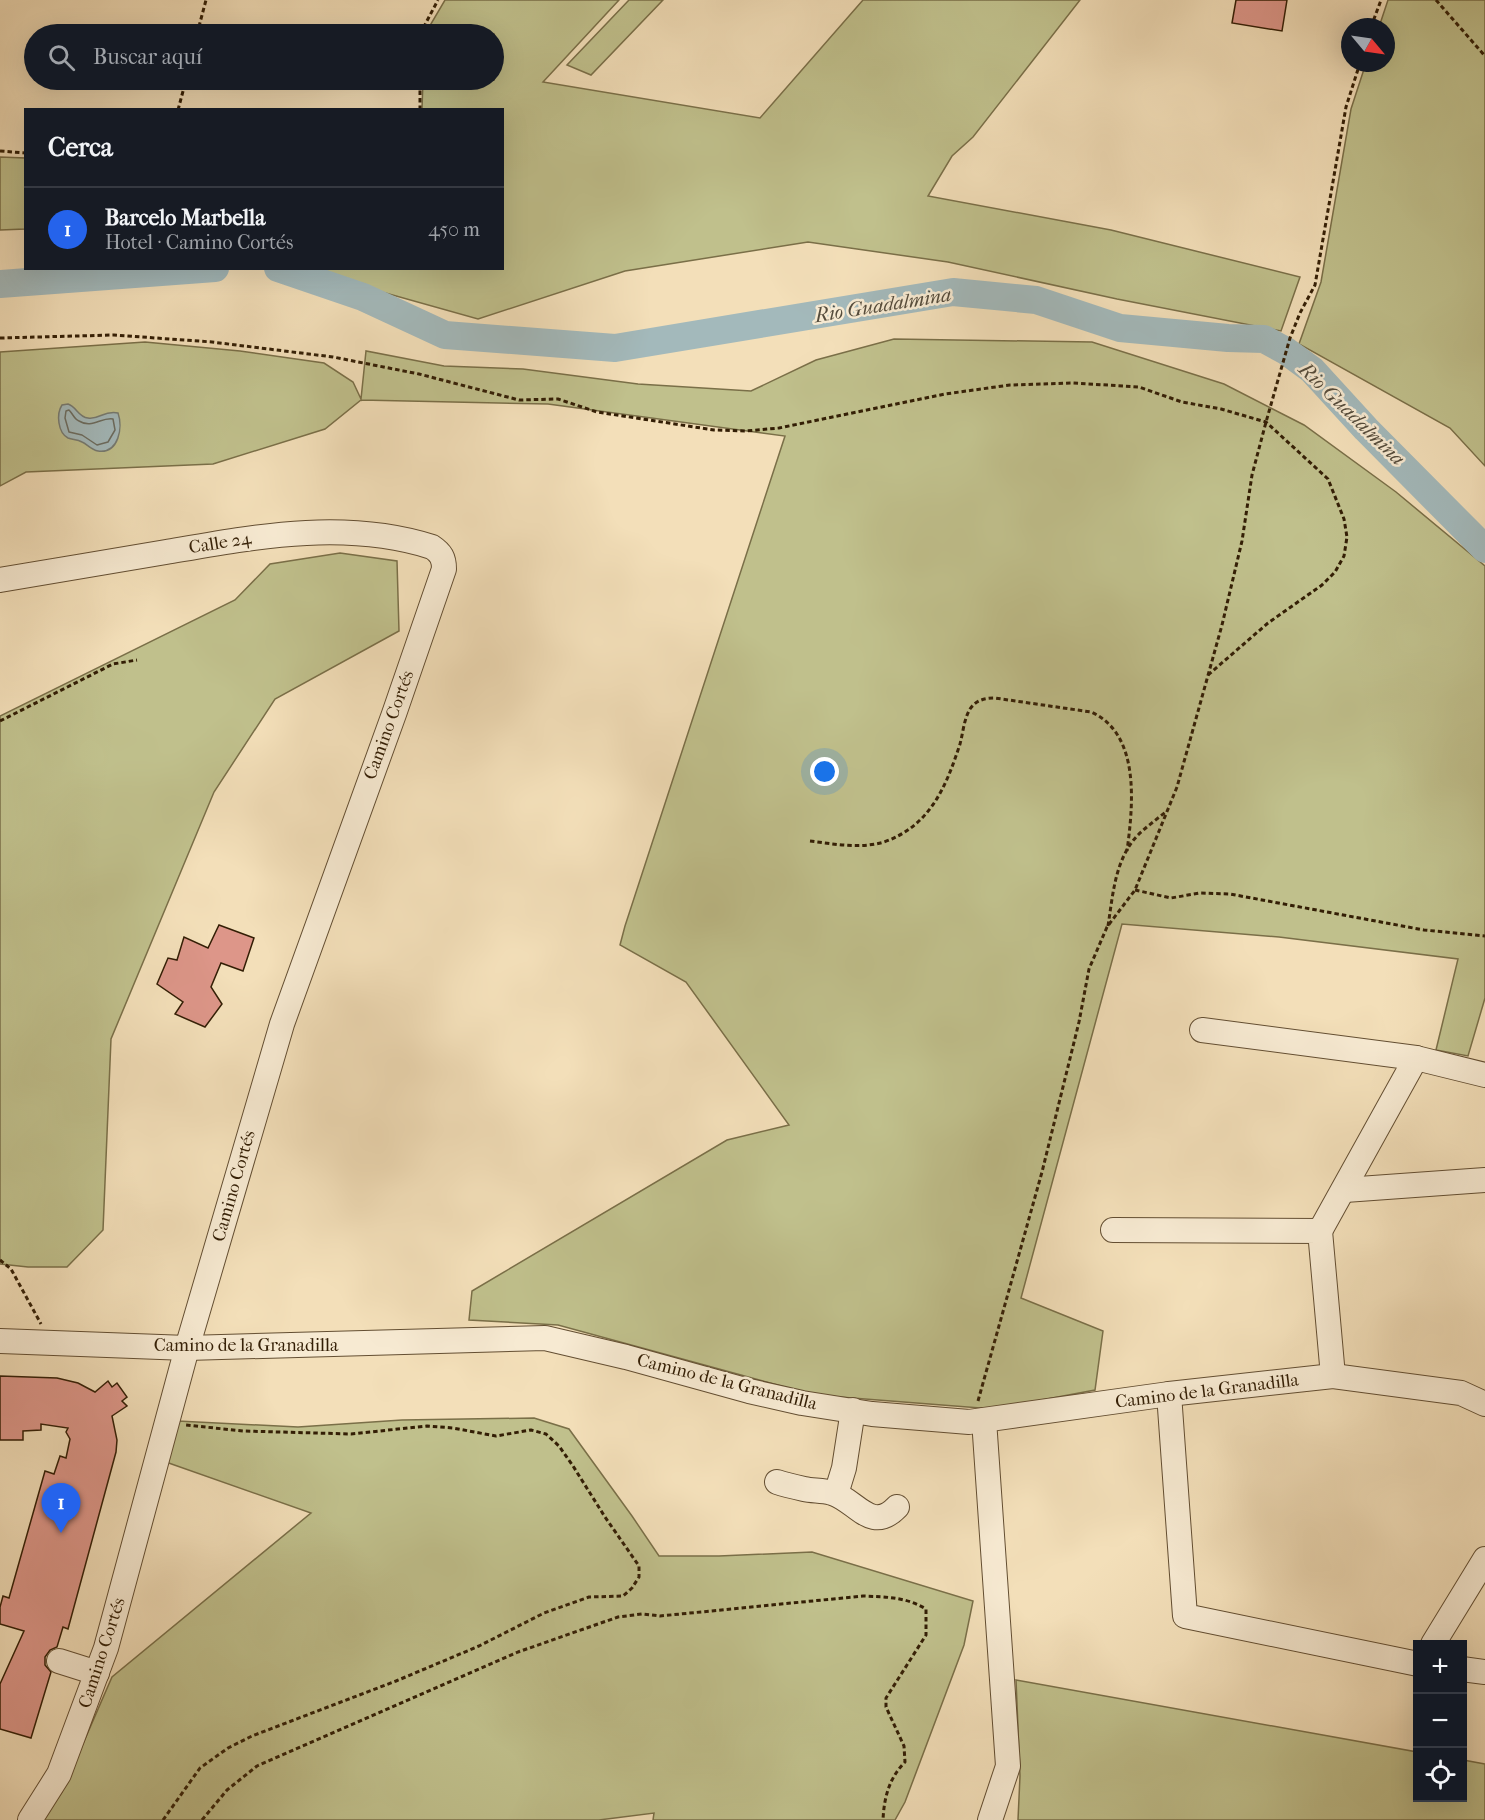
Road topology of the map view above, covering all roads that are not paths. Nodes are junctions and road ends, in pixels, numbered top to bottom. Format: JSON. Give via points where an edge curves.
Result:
{"nodes":[{"id":1,"x":439,"y":552,"type":"joint"},
{"id":2,"x":0,"y":580,"type":"edge"},
{"id":3,"x":1202,"y":1030,"type":"dead end"},
{"id":4,"x":1416,"y":1058,"type":"junction"},
{"id":5,"x":1485,"y":1075,"type":"edge"},
{"id":6,"x":1485,"y":1180,"type":"edge"},
{"id":7,"x":1345,"y":1190,"type":"junction"},
{"id":8,"x":1113,"y":1230,"type":"dead end"},
{"id":9,"x":1320,"y":1231,"type":"junction"},
{"id":10,"x":0,"y":1341,"type":"edge"},
{"id":11,"x":187,"y":1348,"type":"junction"},
{"id":12,"x":1333,"y":1376,"type":"junction"},
{"id":13,"x":1169,"y":1394,"type":"junction"},
{"id":14,"x":1485,"y":1404,"type":"edge"},
{"id":15,"x":853,"y":1410,"type":"junction"},
{"id":16,"x":977,"y":1421,"type":"junction"},
{"id":17,"x":777,"y":1482,"type":"dead end"},
{"id":18,"x":836,"y":1494,"type":"junction"},
{"id":19,"x":897,"y":1507,"type":"dead end"},
{"id":20,"x":1485,"y":1559,"type":"edge"},
{"id":21,"x":1434,"y":1640,"type":"edge"},
{"id":22,"x":59,"y":1661,"type":"dead end"},
{"id":23,"x":1413,"y":1663,"type":"edge"},
{"id":24,"x":1467,"y":1670,"type":"edge"},
{"id":25,"x":97,"y":1672,"type":"junction"},
{"id":26,"x":1485,"y":1672,"type":"edge"},
{"id":27,"x":1002,"y":1765,"type":"junction"},
{"id":28,"x":30,"y":1820,"type":"edge"},
{"id":29,"x":977,"y":1820,"type":"edge"},
{"id":30,"x":990,"y":1820,"type":"edge"}],
"edges":[{"from":1,"to":2,"type":"street","name":"Calle 24","via":[[422,544],[357,532],[296,533]]},
{"from":1,"to":11,"type":"street","name":"Camino Cortés","via":[[444,569],[402,716],[282,1024]]},
{"from":3,"to":4,"type":"street"},
{"from":4,"to":5,"type":"street"},
{"from":4,"to":7,"type":"street"},
{"from":6,"to":7,"type":"street"},
{"from":7,"to":9,"type":"street"},
{"from":8,"to":9,"type":"street"},
{"from":9,"to":12,"type":"street"},
{"from":10,"to":11,"type":"street","name":"Camino de la Granadilla"},
{"from":11,"to":15,"type":"street","name":"Camino de la Granadilla","via":[[545,1338],[802,1403]]},
{"from":11,"to":25,"type":"street","name":"Camino Cortés"},
{"from":12,"to":13,"type":"street","name":"Camino de la Granadilla"},
{"from":12,"to":14,"type":"street","name":"Camino de la Granadilla","via":[[1461,1393]]},
{"from":13,"to":16,"type":"street","name":"Camino de la Granadilla"},
{"from":13,"to":23,"type":"street","via":[[1185,1616]]},
{"from":15,"to":16,"type":"street","name":"Camino de la Granadilla"},
{"from":15,"to":18,"type":"street"},
{"from":16,"to":27,"type":"street"},
{"from":17,"to":18,"type":"street"},
{"from":18,"to":19,"type":"street","via":[[871,1517],[884,1516]]},
{"from":20,"to":21,"type":"street"},
{"from":22,"to":25,"type":"street"},
{"from":24,"to":26,"type":"street"},
{"from":25,"to":28,"type":"street","name":"Camino Cortés","via":[[59,1774]]},
{"from":27,"to":29,"type":"street"},
{"from":27,"to":30,"type":"street"}]}
